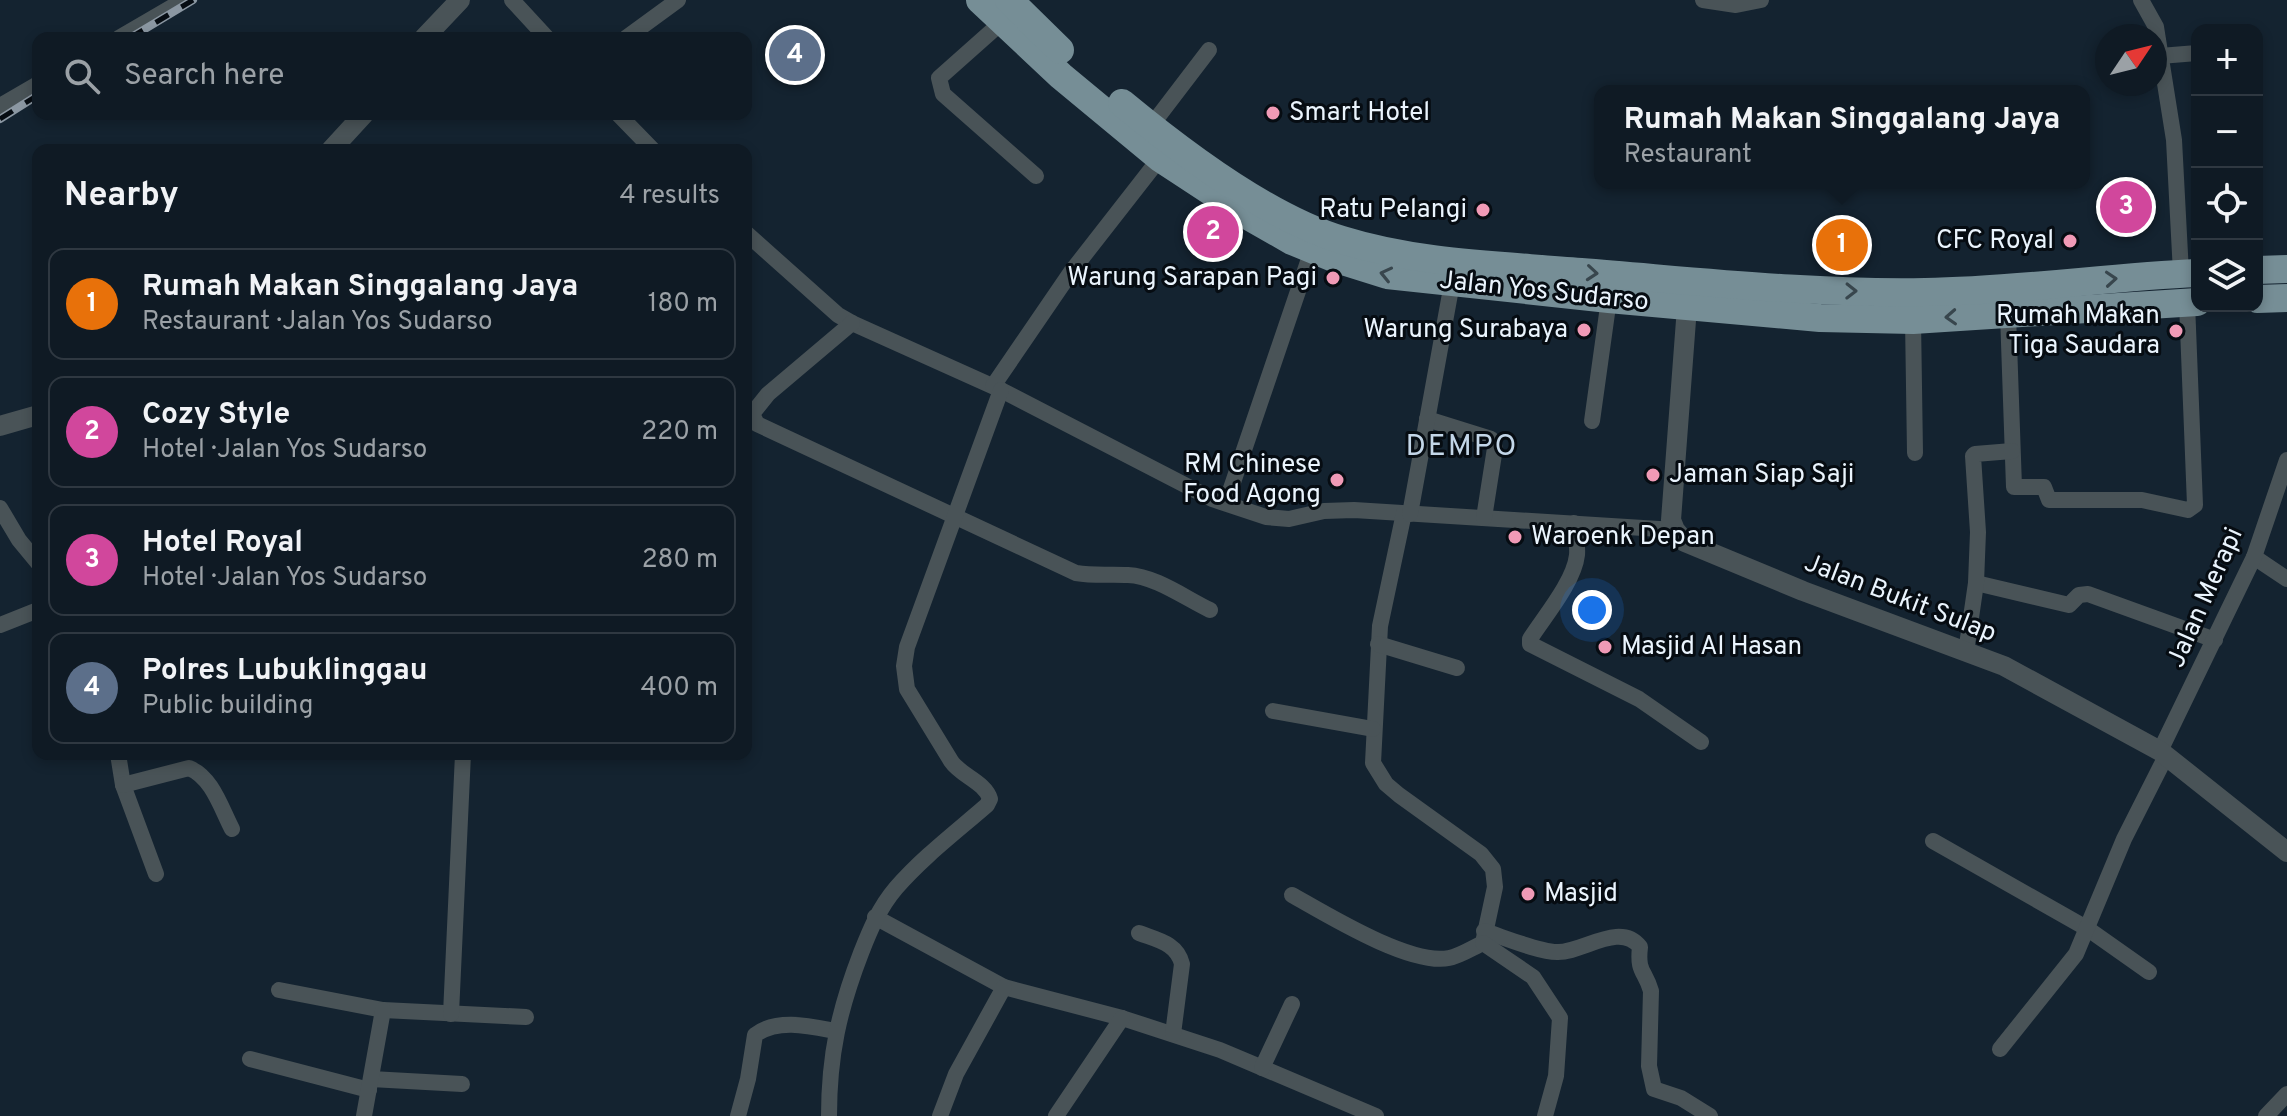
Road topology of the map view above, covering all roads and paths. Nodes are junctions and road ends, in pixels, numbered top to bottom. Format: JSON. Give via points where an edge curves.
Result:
{"nodes":[{"id":1,"x":184,"y":0,"type":"edge"},
{"id":2,"x":460,"y":0,"type":"edge"},
{"id":3,"x":512,"y":0,"type":"edge"},
{"id":4,"x":678,"y":0,"type":"edge"},
{"id":5,"x":980,"y":0,"type":"edge"},
{"id":6,"x":1703,"y":0,"type":"edge"},
{"id":7,"x":1761,"y":0,"type":"edge"},
{"id":8,"x":2141,"y":0,"type":"edge"},
{"id":9,"x":1006,"y":11,"type":"edge"},
{"id":10,"x":2154,"y":24,"type":"edge"},
{"id":11,"x":129,"y":32,"type":"edge"},
{"id":12,"x":430,"y":32,"type":"edge"},
{"id":13,"x":541,"y":32,"type":"edge"},
{"id":14,"x":634,"y":32,"type":"edge"},
{"id":15,"x":1209,"y":50,"type":"dead end"},
{"id":16,"x":2191,"y":53,"type":"edge"},
{"id":17,"x":2167,"y":55,"type":"edge"},
{"id":18,"x":32,"y":87,"type":"edge"},
{"id":19,"x":2167,"y":96,"type":"edge"},
{"id":20,"x":0,"y":106,"type":"edge"},
{"id":21,"x":358,"y":120,"type":"edge"},
{"id":22,"x":624,"y":120,"type":"edge"},
{"id":23,"x":1151,"y":126,"type":"junction"},
{"id":24,"x":336,"y":144,"type":"edge"},
{"id":25,"x":647,"y":144,"type":"edge"},
{"id":26,"x":1160,"y":158,"type":"junction"},
{"id":27,"x":1036,"y":176,"type":"dead end"},
{"id":28,"x":1254,"y":208,"type":"junction"},
{"id":29,"x":752,"y":238,"type":"edge"},
{"id":30,"x":1312,"y":250,"type":"junction"},
{"id":31,"x":2287,"y":269,"type":"edge"},
{"id":32,"x":2263,"y":270,"type":"edge"},
{"id":33,"x":2189,"y":273,"type":"edge"},
{"id":34,"x":1452,"y":283,"type":"junction"},
{"id":35,"x":1689,"y":294,"type":"junction"},
{"id":36,"x":2287,"y":298,"type":"edge"},
{"id":37,"x":1609,"y":299,"type":"junction"},
{"id":38,"x":2263,"y":299,"type":"edge"},
{"id":39,"x":2191,"y":302,"type":"edge"},
{"id":40,"x":2192,"y":312,"type":"edge"},
{"id":41,"x":2008,"y":314,"type":"junction"},
{"id":42,"x":1913,"y":320,"type":"junction"},
{"id":43,"x":852,"y":323,"type":"junction"},
{"id":44,"x":997,"y":388,"type":"junction"},
{"id":45,"x":32,"y":416,"type":"edge"},
{"id":46,"x":1427,"y":419,"type":"junction"},
{"id":47,"x":1592,"y":421,"type":"dead end"},
{"id":48,"x":1,"y":422,"type":"edge"},
{"id":49,"x":2012,"y":451,"type":"junction"},
{"id":50,"x":1915,"y":453,"type":"dead end"},
{"id":51,"x":2287,"y":460,"type":"edge"},
{"id":52,"x":1226,"y":503,"type":"junction"},
{"id":53,"x":0,"y":508,"type":"edge"},
{"id":54,"x":1407,"y":514,"type":"junction"},
{"id":55,"x":954,"y":515,"type":"junction"},
{"id":56,"x":1484,"y":518,"type":"junction"},
{"id":57,"x":1574,"y":523,"type":"junction"},
{"id":58,"x":1675,"y":530,"type":"junction"},
{"id":59,"x":32,"y":556,"type":"edge"},
{"id":60,"x":2254,"y":557,"type":"junction"},
{"id":61,"x":2287,"y":579,"type":"edge"},
{"id":62,"x":1976,"y":583,"type":"junction"},
{"id":63,"x":1210,"y":610,"type":"dead end"},
{"id":64,"x":32,"y":612,"type":"edge"},
{"id":65,"x":0,"y":625,"type":"edge"},
{"id":66,"x":2215,"y":640,"type":"junction"},
{"id":67,"x":1378,"y":644,"type":"junction"},
{"id":68,"x":1966,"y":652,"type":"junction"},
{"id":69,"x":1457,"y":668,"type":"dead end"},
{"id":70,"x":1273,"y":711,"type":"dead end"},
{"id":71,"x":1373,"y":729,"type":"junction"},
{"id":72,"x":1701,"y":742,"type":"dead end"},
{"id":73,"x":2163,"y":754,"type":"junction"},
{"id":74,"x":119,"y":760,"type":"edge"},
{"id":75,"x":463,"y":760,"type":"edge"},
{"id":76,"x":123,"y":785,"type":"junction"},
{"id":77,"x":232,"y":829,"type":"dead end"},
{"id":78,"x":1933,"y":841,"type":"dead end"},
{"id":79,"x":2287,"y":852,"type":"edge"},
{"id":80,"x":156,"y":874,"type":"dead end"},
{"id":81,"x":1292,"y":895,"type":"dead end"},
{"id":82,"x":875,"y":917,"type":"junction"},
{"id":83,"x":2088,"y":929,"type":"junction"},
{"id":84,"x":1484,"y":932,"type":"junction"},
{"id":85,"x":1139,"y":933,"type":"dead end"},
{"id":86,"x":2149,"y":972,"type":"dead end"},
{"id":87,"x":1004,"y":987,"type":"junction"},
{"id":88,"x":279,"y":990,"type":"dead end"},
{"id":89,"x":1292,"y":1004,"type":"dead end"},
{"id":90,"x":383,"y":1010,"type":"junction"},
{"id":91,"x":451,"y":1014,"type":"junction"},
{"id":92,"x":526,"y":1017,"type":"dead end"},
{"id":93,"x":1122,"y":1018,"type":"junction"},
{"id":94,"x":835,"y":1031,"type":"junction"},
{"id":95,"x":1173,"y":1034,"type":"junction"},
{"id":96,"x":2000,"y":1049,"type":"dead end"},
{"id":97,"x":250,"y":1059,"type":"dead end"},
{"id":98,"x":1262,"y":1068,"type":"junction"},
{"id":99,"x":370,"y":1084,"type":"junction"},
{"id":100,"x":462,"y":1084,"type":"dead end"},
{"id":101,"x":2287,"y":1094,"type":"edge"},
{"id":102,"x":364,"y":1116,"type":"edge"},
{"id":103,"x":738,"y":1116,"type":"edge"},
{"id":104,"x":829,"y":1116,"type":"edge"},
{"id":105,"x":940,"y":1116,"type":"edge"},
{"id":106,"x":1056,"y":1116,"type":"edge"},
{"id":107,"x":1376,"y":1116,"type":"edge"},
{"id":108,"x":1545,"y":1116,"type":"edge"},
{"id":109,"x":1710,"y":1116,"type":"edge"},
{"id":110,"x":2266,"y":1116,"type":"edge"}],
"edges":[{"from":1,"to":11,"type":"street"},
{"from":2,"to":12,"type":"street"},
{"from":3,"to":13,"type":"street"},
{"from":4,"to":14,"type":"street"},
{"from":5,"to":9,"type":"highway","name":"Jalan Yos Sudarso"},
{"from":6,"to":7,"type":"street","via":[[1736,5]]},
{"from":8,"to":10,"type":"street"},
{"from":9,"to":23,"type":"highway","name":"Jalan Yos Sudarso"},
{"from":9,"to":26,"type":"highway","name":"Jalan Yos Sudarso","via":[[1061,76]]},
{"from":9,"to":27,"type":"street","via":[[939,78],[940,87]]},
{"from":15,"to":23,"type":"street"},
{"from":16,"to":17,"type":"street"},
{"from":18,"to":20,"type":"street"},
{"from":19,"to":33,"type":"street"},
{"from":21,"to":24,"type":"street"},
{"from":22,"to":25,"type":"street"},
{"from":23,"to":28,"type":"highway","name":"Jalan Yos Sudarso"},
{"from":26,"to":28,"type":"highway","name":"Jalan Yos Sudarso"},
{"from":26,"to":44,"type":"street","via":[[1071,272]]},
{"from":28,"to":30,"type":"highway","name":"Jalan Yos Sudarso"},
{"from":28,"to":35,"type":"highway","name":"Jalan Yos Sudarso","one_way":true,"via":[[1389,252]]},
{"from":29,"to":43,"type":"street"},
{"from":34,"to":30,"type":"highway","name":"Jalan Yos Sudarso","one_way":true,"via":[[1387,275]]},
{"from":30,"to":52,"type":"street"},
{"from":31,"to":32,"type":"highway"},
{"from":35,"to":33,"type":"highway","name":"Jalan Yos Sudarso","one_way":true,"via":[[1928,292]]},
{"from":34,"to":37,"type":"highway","name":"Jalan Yos Sudarso"},
{"from":34,"to":46,"type":"street"},
{"from":35,"to":37,"type":"highway","name":"Jalan Yos Sudarso"},
{"from":35,"to":42,"type":"highway","name":"Jalan Yos Sudarso","via":[[1820,318]]},
{"from":35,"to":58,"type":"street","via":[[1671,520]]},
{"from":36,"to":38,"type":"highway"},
{"from":37,"to":47,"type":"street"},
{"from":39,"to":41,"type":"highway","name":"Jalan Yos Sudarso"},
{"from":40,"to":49,"type":"street","via":[[2192,509],[2142,500],[2049,500],[2046,488],[2014,487]]},
{"from":41,"to":42,"type":"highway","name":"Jalan Yos Sudarso","one_way":true},
{"from":41,"to":49,"type":"street"},
{"from":42,"to":50,"type":"street"},
{"from":43,"to":44,"type":"street"},
{"from":43,"to":55,"type":"street","via":[[768,394],[754,409],[753,419]]},
{"from":44,"to":52,"type":"street"},
{"from":44,"to":55,"type":"street"},
{"from":45,"to":48,"type":"street"},
{"from":46,"to":54,"type":"street"},
{"from":46,"to":56,"type":"street","via":[[1491,439],[1495,448]]},
{"from":49,"to":62,"type":"street","via":[[1973,456]]},
{"from":51,"to":60,"type":"street","name":"Jalan Merapi"},
{"from":52,"to":54,"type":"street","via":[[1289,519],[1324,511]]},
{"from":53,"to":59,"type":"street"},
{"from":54,"to":56,"type":"street"},
{"from":54,"to":67,"type":"street"},
{"from":55,"to":63,"type":"street","via":[[1076,573],[1130,575]]},
{"from":55,"to":82,"type":"street","via":[[907,647],[904,677],[951,761],[990,799],[931,853]]},
{"from":56,"to":57,"type":"street"},
{"from":57,"to":58,"type":"street"},
{"from":57,"to":72,"type":"street","via":[[1575,564],[1530,644],[1639,699]]},
{"from":58,"to":68,"type":"street","name":"Jalan Bukit Sulap","via":[[1685,542]]},
{"from":60,"to":61,"type":"street"},
{"from":60,"to":66,"type":"street","name":"Jalan Merapi"},
{"from":62,"to":66,"type":"street","via":[[2069,605],[2088,594]]},
{"from":62,"to":68,"type":"street"},
{"from":64,"to":65,"type":"street"},
{"from":66,"to":73,"type":"street","name":"Jalan Merapi"},
{"from":67,"to":69,"type":"street"},
{"from":67,"to":71,"type":"street"},
{"from":68,"to":73,"type":"street","name":"Jalan Bukit Sulap","via":[[2004,666]]},
{"from":70,"to":71,"type":"street"},
{"from":71,"to":84,"type":"street","via":[[1373,763],[1386,784],[1481,854],[1493,869],[1495,887]]},
{"from":73,"to":79,"type":"street","name":"Jalan Bukit Sulap"},
{"from":73,"to":83,"type":"street","name":"Jalan Merapi"},
{"from":74,"to":76,"type":"street"},
{"from":75,"to":91,"type":"street"},
{"from":76,"to":77,"type":"street","via":[[189,768],[207,780]]},
{"from":76,"to":80,"type":"street"},
{"from":78,"to":83,"type":"street"},
{"from":81,"to":84,"type":"street","via":[[1365,935],[1439,959],[1452,958]]},
{"from":82,"to":87,"type":"street"},
{"from":82,"to":94,"type":"street"},
{"from":83,"to":86,"type":"street"},
{"from":83,"to":96,"type":"street","name":"Jalan Merapi","via":[[2076,954]]},
{"from":84,"to":108,"type":"street","via":[[1533,977],[1560,1018],[1556,1076]]},
{"from":84,"to":109,"type":"street","via":[[1556,953],[1614,936],[1638,943],[1640,972],[1651,991],[1649,1066],[1654,1089]]},
{"from":85,"to":95,"type":"street","via":[[1173,946],[1180,955]]},
{"from":87,"to":93,"type":"street"},
{"from":87,"to":105,"type":"street","via":[[956,1074]]},
{"from":88,"to":90,"type":"street"},
{"from":89,"to":98,"type":"street"},
{"from":90,"to":91,"type":"street"},
{"from":90,"to":99,"type":"street"},
{"from":91,"to":92,"type":"street"},
{"from":93,"to":95,"type":"street"},
{"from":93,"to":106,"type":"street"},
{"from":94,"to":103,"type":"street","via":[[775,1026],[755,1035]]},
{"from":94,"to":104,"type":"street"},
{"from":95,"to":98,"type":"street"},
{"from":97,"to":99,"type":"street"},
{"from":98,"to":107,"type":"street"},
{"from":99,"to":100,"type":"street"},
{"from":99,"to":102,"type":"street"},
{"from":101,"to":110,"type":"street"}]}
